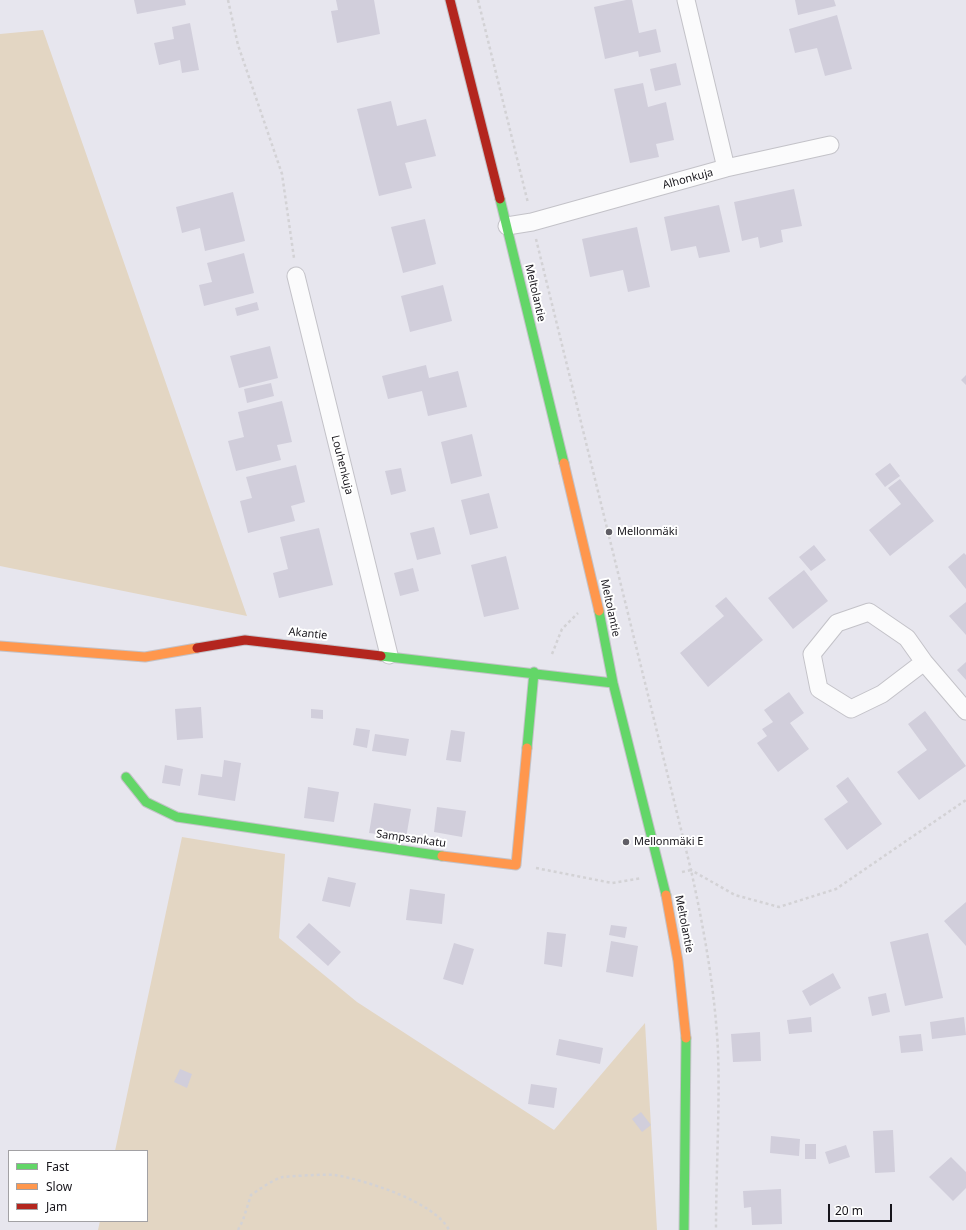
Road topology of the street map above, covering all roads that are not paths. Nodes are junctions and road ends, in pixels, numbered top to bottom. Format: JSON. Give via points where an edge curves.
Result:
{"nodes":[{"id":1,"x":450,"y":0,"type":"edge"},
{"id":2,"x":686,"y":0,"type":"edge"},
{"id":3,"x":830,"y":145,"type":"dead end"},
{"id":4,"x":726,"y":168,"type":"junction"},
{"id":5,"x":507,"y":226,"type":"junction"},
{"id":6,"x":296,"y":276,"type":"road end"},
{"id":7,"x":0,"y":646,"type":"edge"},
{"id":8,"x":389,"y":655,"type":"junction"},
{"id":9,"x":924,"y":662,"type":"junction"},
{"id":10,"x":534,"y":672,"type":"junction"},
{"id":11,"x":613,"y":683,"type":"junction"},
{"id":12,"x":966,"y":711,"type":"edge"},
{"id":13,"x":126,"y":777,"type":"dead end"},
{"id":14,"x":684,"y":1230,"type":"edge"}],
"edges":[{"from":1,"to":5,"type":"street","name":"Meltolantie"},
{"from":2,"to":4,"type":"street","name":"Alhonkuja"},
{"from":3,"to":4,"type":"street"},
{"from":4,"to":5,"type":"street","name":"Alhonkuja","via":[[532,222]]},
{"from":5,"to":11,"type":"street","name":"Meltolantie","via":[[598,608]]},
{"from":6,"to":8,"type":"street","name":"Louhenkuja"},
{"from":7,"to":8,"type":"street","name":"Akantie","via":[[145,657],[246,640]]},
{"from":8,"to":10,"type":"street","name":"Akantie"},
{"from":9,"to":9,"type":"street","via":[[907,638],[869,612],[837,623],[812,654],[819,688],[851,709],[882,694]]},
{"from":9,"to":12,"type":"street"},
{"from":10,"to":11,"type":"street","name":"Akantie"},
{"from":10,"to":13,"type":"street","name":"Sampsankatu","via":[[516,865],[177,817],[146,802]]},
{"from":11,"to":14,"type":"street","name":"Meltolantie","via":[[662,874],[678,961],[686,1040]]}]}
